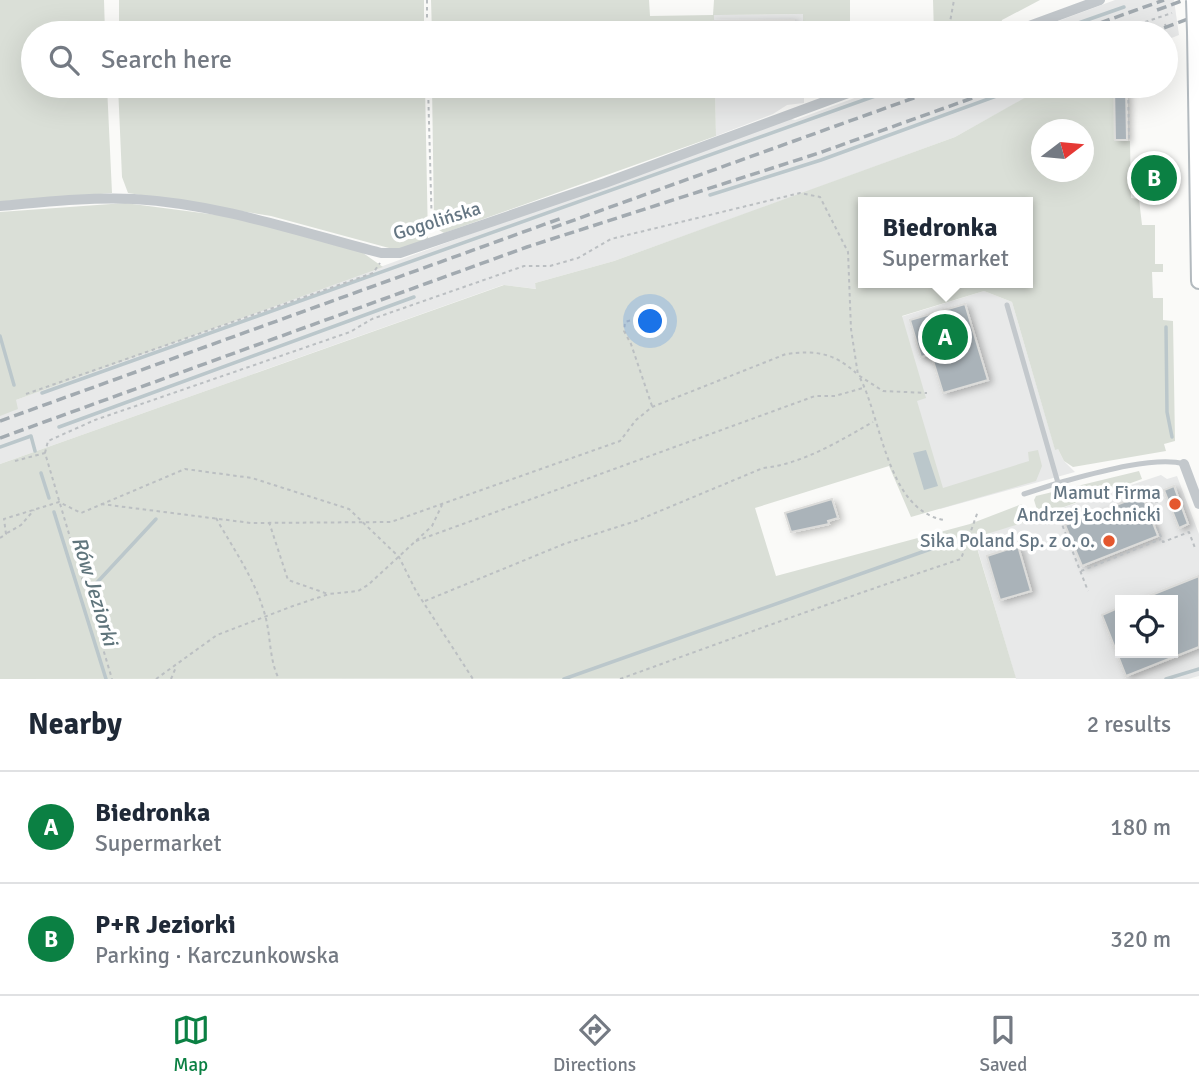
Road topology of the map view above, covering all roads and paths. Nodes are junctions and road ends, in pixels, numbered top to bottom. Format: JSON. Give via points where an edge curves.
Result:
{"nodes":[{"id":1,"x":427,"y":0,"type":"edge"},
{"id":2,"x":954,"y":0,"type":"edge"},
{"id":3,"x":1099,"y":0,"type":"edge"},
{"id":4,"x":1194,"y":0,"type":"edge"},
{"id":5,"x":1172,"y":13,"type":"dead end"},
{"id":6,"x":427,"y":21,"type":"edge"},
{"id":7,"x":950,"y":21,"type":"edge"},
{"id":8,"x":1042,"y":21,"type":"edge"},
{"id":9,"x":1148,"y":21,"type":"edge"},
{"id":10,"x":428,"y":98,"type":"edge"},
{"id":11,"x":834,"y":98,"type":"edge"},
{"id":12,"x":1128,"y":98,"type":"edge"},
{"id":13,"x":1129,"y":140,"type":"dead end"},
{"id":14,"x":0,"y":206,"type":"edge"},
{"id":15,"x":430,"y":221,"type":"dead end"},
{"id":16,"x":381,"y":253,"type":"junction"},
{"id":17,"x":1199,"y":281,"type":"edge"},
{"id":18,"x":1007,"y":305,"type":"dead end"},
{"id":19,"x":663,"y":311,"type":"dead end"},
{"id":20,"x":858,"y":375,"type":"junction"},
{"id":21,"x":864,"y":388,"type":"junction"},
{"id":22,"x":927,"y":393,"type":"dead end"},
{"id":23,"x":26,"y":394,"type":"dead end"},
{"id":24,"x":652,"y":407,"type":"junction"},
{"id":25,"x":874,"y":422,"type":"junction"},
{"id":26,"x":45,"y":453,"type":"junction"},
{"id":27,"x":15,"y":461,"type":"dead end"},
{"id":28,"x":1184,"y":464,"type":"joint"},
{"id":29,"x":1058,"y":483,"type":"junction"},
{"id":30,"x":1142,"y":490,"type":"dead end"},
{"id":31,"x":1024,"y":494,"type":"dead end"},
{"id":32,"x":1157,"y":501,"type":"dead end"},
{"id":33,"x":59,"y":502,"type":"junction"},
{"id":34,"x":101,"y":504,"type":"junction"},
{"id":35,"x":442,"y":504,"type":"junction"},
{"id":36,"x":1199,"y":504,"type":"edge"},
{"id":37,"x":1148,"y":505,"type":"junction"},
{"id":38,"x":35,"y":509,"type":"junction"},
{"id":39,"x":978,"y":511,"type":"dead end"},
{"id":40,"x":215,"y":517,"type":"junction"},
{"id":41,"x":2,"y":519,"type":"edge"},
{"id":42,"x":1060,"y":519,"type":"dead end"},
{"id":43,"x":944,"y":520,"type":"dead end"},
{"id":44,"x":269,"y":521,"type":"junction"},
{"id":45,"x":363,"y":522,"type":"junction"},
{"id":46,"x":6,"y":534,"type":"junction"},
{"id":47,"x":0,"y":538,"type":"edge"},
{"id":48,"x":1162,"y":539,"type":"junction"},
{"id":49,"x":416,"y":541,"type":"junction"},
{"id":50,"x":1195,"y":548,"type":"dead end"},
{"id":51,"x":400,"y":557,"type":"junction"},
{"id":52,"x":1081,"y":571,"type":"junction"},
{"id":53,"x":1088,"y":591,"type":"dead end"},
{"id":54,"x":329,"y":594,"type":"junction"},
{"id":55,"x":424,"y":602,"type":"junction"},
{"id":56,"x":265,"y":615,"type":"junction"},
{"id":57,"x":177,"y":666,"type":"junction"},
{"id":58,"x":112,"y":679,"type":"edge"},
{"id":59,"x":156,"y":679,"type":"edge"},
{"id":60,"x":171,"y":679,"type":"edge"},
{"id":61,"x":279,"y":679,"type":"edge"},
{"id":62,"x":473,"y":679,"type":"edge"},
{"id":63,"x":620,"y":679,"type":"edge"}],
"edges":[{"from":1,"to":6,"type":"path"},
{"from":2,"to":7,"type":"path"},
{"from":3,"to":8,"type":"street"},
{"from":4,"to":17,"type":"street","bridge":true},
{"from":5,"to":9,"type":"path"},
{"from":10,"to":15,"type":"path"},
{"from":11,"to":16,"type":"street","name":"Gogolińska","via":[[439,241],[400,253]]},
{"from":12,"to":13,"type":"path"},
{"from":14,"to":16,"type":"street","name":"Gogolińska","via":[[154,201],[268,222]]},
{"from":16,"to":23,"type":"path","via":[[373,273]]},
{"from":18,"to":29,"type":"lane"},
{"from":19,"to":24,"type":"path","via":[[625,322],[624,331]]},
{"from":20,"to":21,"type":"path"},
{"from":20,"to":22,"type":"path","via":[[883,391]]},
{"from":20,"to":24,"type":"path","via":[[838,357],[786,354]]},
{"from":20,"to":26,"type":"path","via":[[848,252],[820,197],[800,192],[611,239],[578,258],[524,267],[427,299],[350,332],[95,420],[48,441]]},
{"from":21,"to":25,"type":"path"},
{"from":21,"to":49,"type":"path","via":[[815,396]]},
{"from":24,"to":35,"type":"path","via":[[620,441]]},
{"from":25,"to":43,"type":"path","via":[[909,499],[921,513]]},
{"from":25,"to":55,"type":"path","via":[[837,445],[763,468]]},
{"from":26,"to":27,"type":"path"},
{"from":26,"to":33,"type":"path"},
{"from":28,"to":29,"type":"lane","via":[[1143,465]]},
{"from":28,"to":36,"type":"street"},
{"from":29,"to":31,"type":"lane"},
{"from":30,"to":37,"type":"path"},
{"from":32,"to":37,"type":"path"},
{"from":33,"to":34,"type":"path","via":[[81,513]]},
{"from":33,"to":38,"type":"path"},
{"from":33,"to":58,"type":"path"},
{"from":34,"to":40,"type":"path"},
{"from":34,"to":45,"type":"path","via":[[186,469],[252,478],[349,509]]},
{"from":35,"to":45,"type":"path","via":[[391,522]]},
{"from":35,"to":49,"type":"path","via":[[432,526]]},
{"from":37,"to":48,"type":"path"},
{"from":38,"to":41,"type":"path"},
{"from":38,"to":46,"type":"path"},
{"from":39,"to":63,"type":"path","via":[[961,559]]},
{"from":40,"to":44,"type":"path"},
{"from":40,"to":56,"type":"path","via":[[245,566]]},
{"from":41,"to":46,"type":"path"},
{"from":42,"to":52,"type":"path"},
{"from":44,"to":45,"type":"path"},
{"from":44,"to":54,"type":"path","via":[[288,580]]},
{"from":45,"to":51,"type":"path"},
{"from":46,"to":47,"type":"path"},
{"from":48,"to":50,"type":"path","via":[[1189,532]]},
{"from":48,"to":52,"type":"path"},
{"from":49,"to":51,"type":"path"},
{"from":51,"to":54,"type":"path","via":[[358,591]]},
{"from":51,"to":55,"type":"path"},
{"from":52,"to":53,"type":"path"},
{"from":54,"to":56,"type":"path"},
{"from":55,"to":62,"type":"path"},
{"from":56,"to":57,"type":"path","via":[[217,635]]},
{"from":56,"to":61,"type":"path"},
{"from":57,"to":59,"type":"path"},
{"from":57,"to":60,"type":"path"}]}
